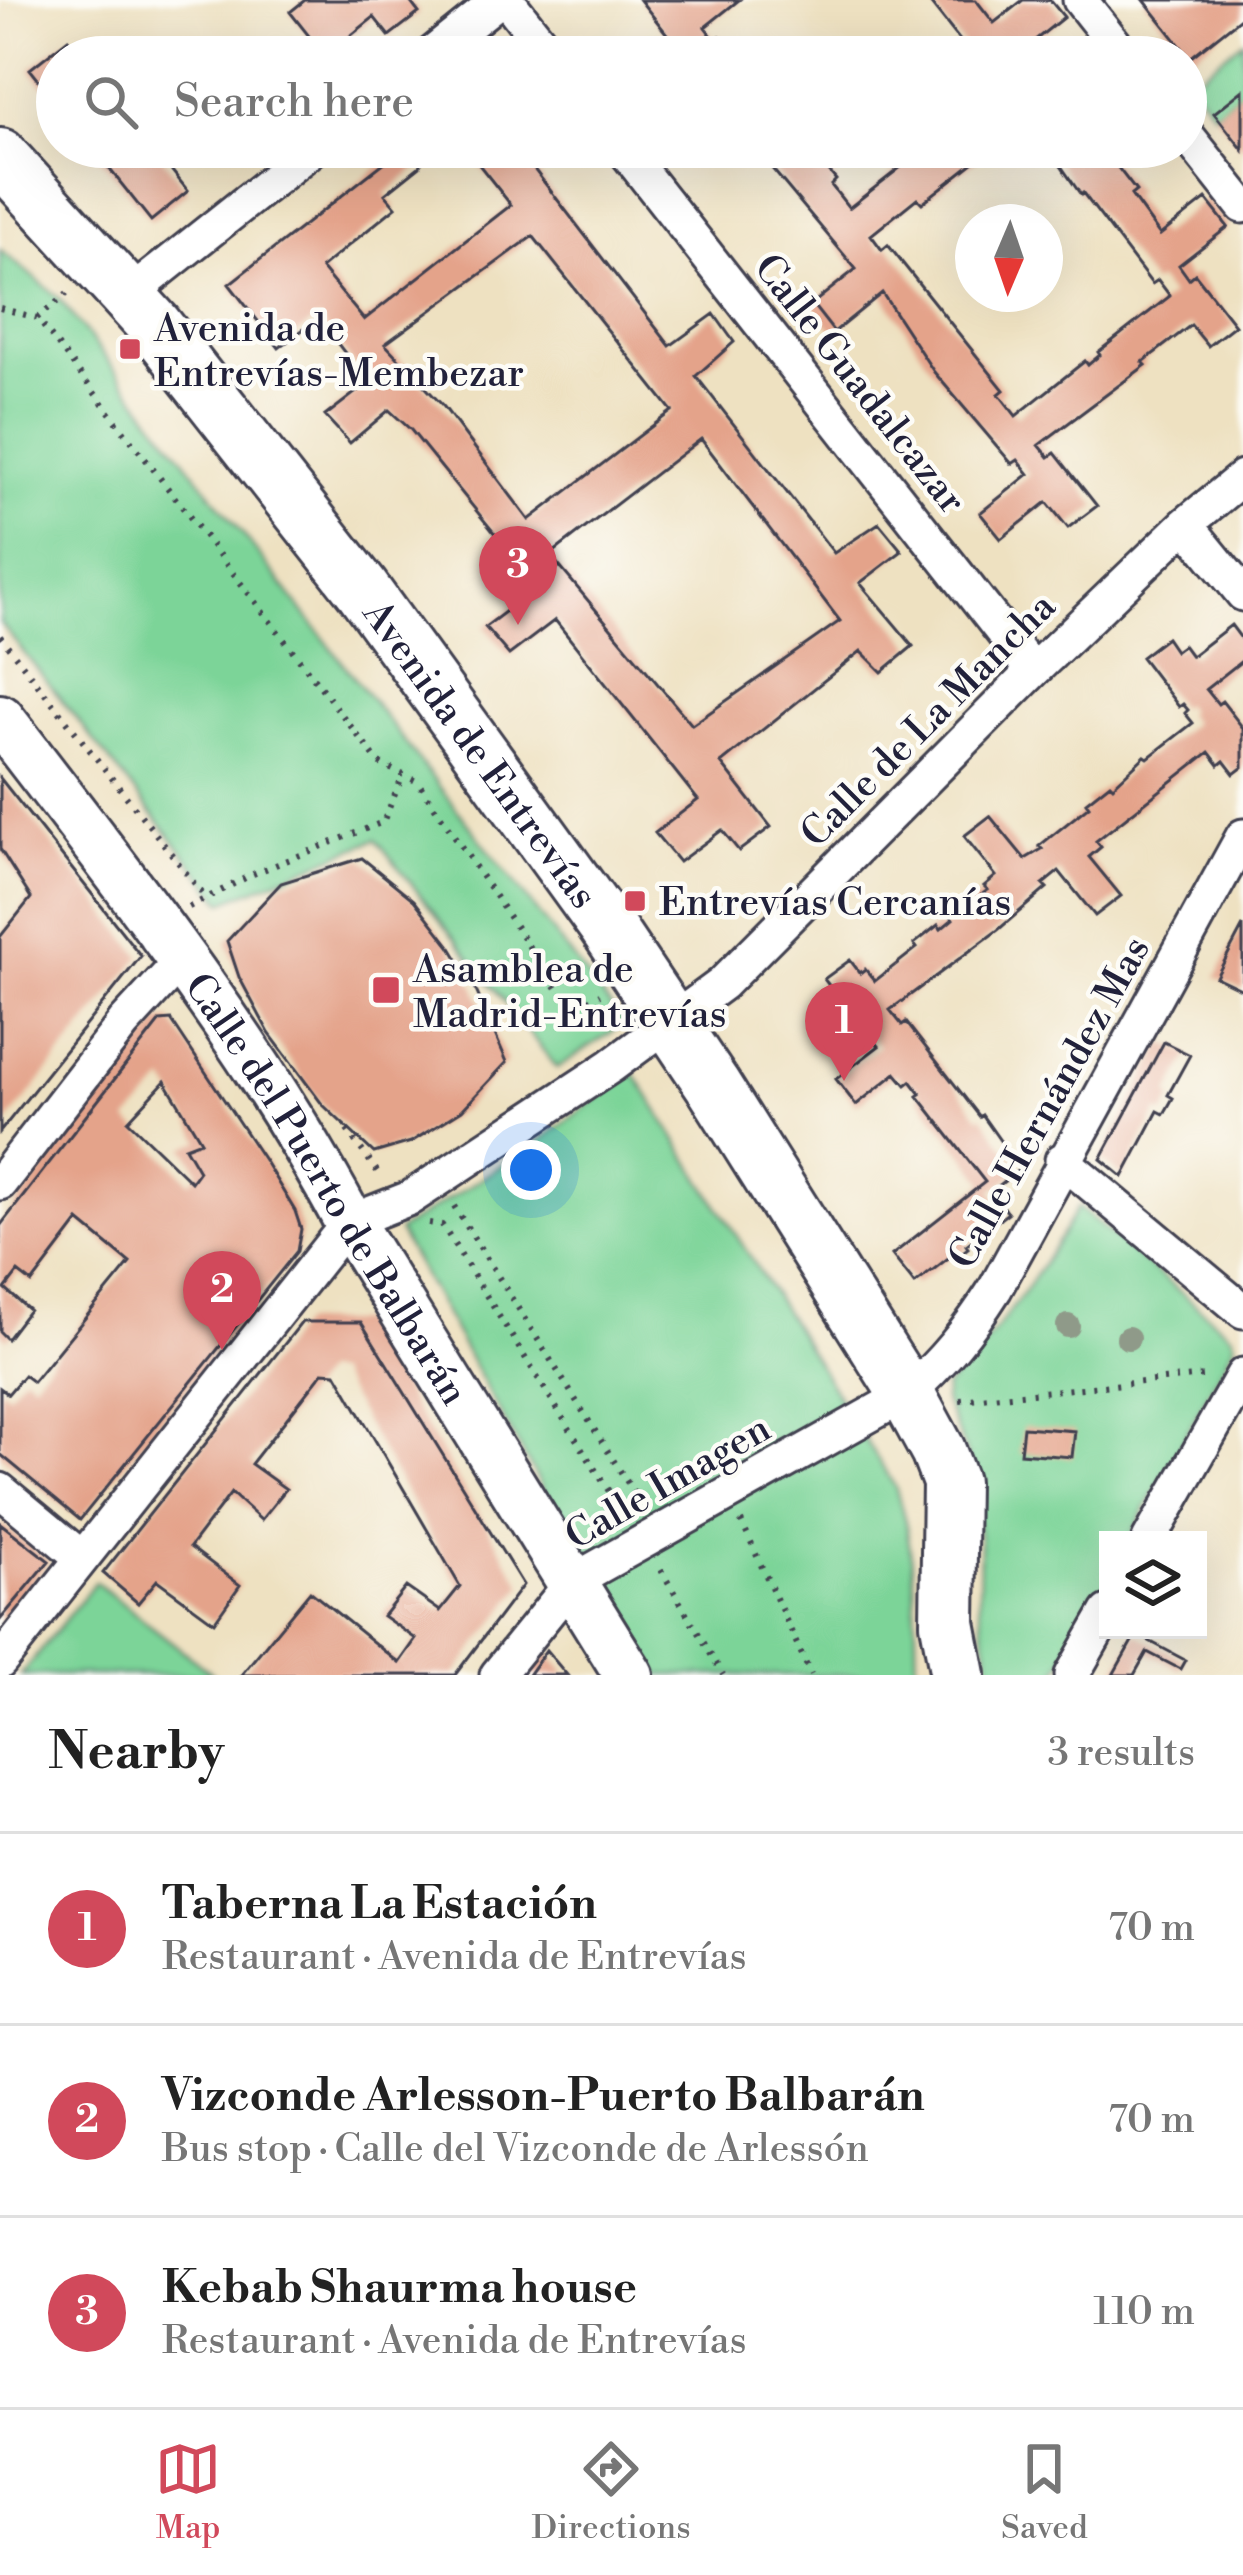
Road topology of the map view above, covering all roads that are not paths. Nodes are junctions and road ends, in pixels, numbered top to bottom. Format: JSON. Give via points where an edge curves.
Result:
{"nodes":[{"id":1,"x":1080,"y":0,"type":"edge"},
{"id":2,"x":484,"y":5,"type":"edge"},
{"id":3,"x":451,"y":36,"type":"edge"},
{"id":4,"x":525,"y":36,"type":"edge"},
{"id":5,"x":1108,"y":36,"type":"edge"},
{"id":6,"x":0,"y":156,"type":"edge"},
{"id":7,"x":1207,"y":161,"type":"edge"},
{"id":8,"x":284,"y":168,"type":"edge"},
{"id":9,"x":638,"y":168,"type":"edge"},
{"id":10,"x":1243,"y":206,"type":"edge"},
{"id":11,"x":104,"y":291,"type":"junction"},
{"id":12,"x":1243,"y":477,"type":"edge"},
{"id":13,"x":1186,"y":524,"type":"junction"},
{"id":14,"x":1243,"y":594,"type":"edge"},
{"id":15,"x":1033,"y":671,"type":"junction"},
{"id":16,"x":0,"y":719,"type":"edge"},
{"id":17,"x":1243,"y":836,"type":"edge"},
{"id":18,"x":183,"y":959,"type":"junction"},
{"id":19,"x":670,"y":1019,"type":"junction"},
{"id":20,"x":1062,"y":1160,"type":"junction"},
{"id":21,"x":0,"y":1184,"type":"edge"},
{"id":22,"x":349,"y":1222,"type":"junction"},
{"id":23,"x":1243,"y":1311,"type":"edge"},
{"id":24,"x":1232,"y":1375,"type":"edge"},
{"id":25,"x":926,"y":1398,"type":"junction"},
{"id":26,"x":0,"y":1490,"type":"edge"},
{"id":27,"x":1154,"y":1531,"type":"edge"},
{"id":28,"x":81,"y":1557,"type":"junction"},
{"id":29,"x":573,"y":1581,"type":"junction"},
{"id":30,"x":1099,"y":1628,"type":"edge"},
{"id":31,"x":0,"y":1662,"type":"edge"},
{"id":32,"x":496,"y":1675,"type":"edge"},
{"id":33,"x":628,"y":1675,"type":"edge"},
{"id":34,"x":958,"y":1675,"type":"edge"},
{"id":35,"x":1072,"y":1675,"type":"edge"}],
"edges":[{"from":1,"to":5,"type":"street"},
{"from":2,"to":3,"type":"street"},
{"from":2,"to":4,"type":"street"},
{"from":6,"to":11,"type":"main road","name":"Avenida de Entrevías"},
{"from":7,"to":10,"type":"street"},
{"from":8,"to":11,"type":"street"},
{"from":9,"to":15,"type":"street","name":"Calle Guadalcazar"},
{"from":11,"to":19,"type":"main road","name":"Avenida de Entrevías","via":[[362,589]]},
{"from":12,"to":13,"type":"street","name":"Calle de La Mancha"},
{"from":13,"to":14,"type":"street"},
{"from":13,"to":15,"type":"street","name":"Calle de La Mancha"},
{"from":15,"to":19,"type":"street","name":"Calle de La Mancha","via":[[722,984]]},
{"from":16,"to":18,"type":"street","name":"Calle del Puerto de Balbarán"},
{"from":17,"to":20,"type":"street","name":"Calle Hernández Mas"},
{"from":18,"to":21,"type":"street"},
{"from":18,"to":22,"type":"street","name":"Calle del Puerto de Balbarán"},
{"from":19,"to":22,"type":"street","name":"Calle de La Mancha","via":[[425,1203]]},
{"from":19,"to":25,"type":"main road","name":"Avenida de Entrevías"},
{"from":20,"to":23,"type":"street"},
{"from":20,"to":25,"type":"street","name":"Calle Hernández Mas"},
{"from":22,"to":28,"type":"street"},
{"from":22,"to":29,"type":"street","name":"Calle del Puerto de Balbarán"},
{"from":24,"to":27,"type":"street"},
{"from":25,"to":29,"type":"street","name":"Calle Imagen"},
{"from":25,"to":34,"type":"main road","name":"Avenida de Entrevías","via":[[950,1482],[948,1623]]},
{"from":26,"to":28,"type":"street"},
{"from":28,"to":31,"type":"street"},
{"from":29,"to":32,"type":"street","name":"Calle Imagen"},
{"from":29,"to":33,"type":"street","name":"Calle del Puerto de Balbarán"},
{"from":30,"to":35,"type":"street"}]}
